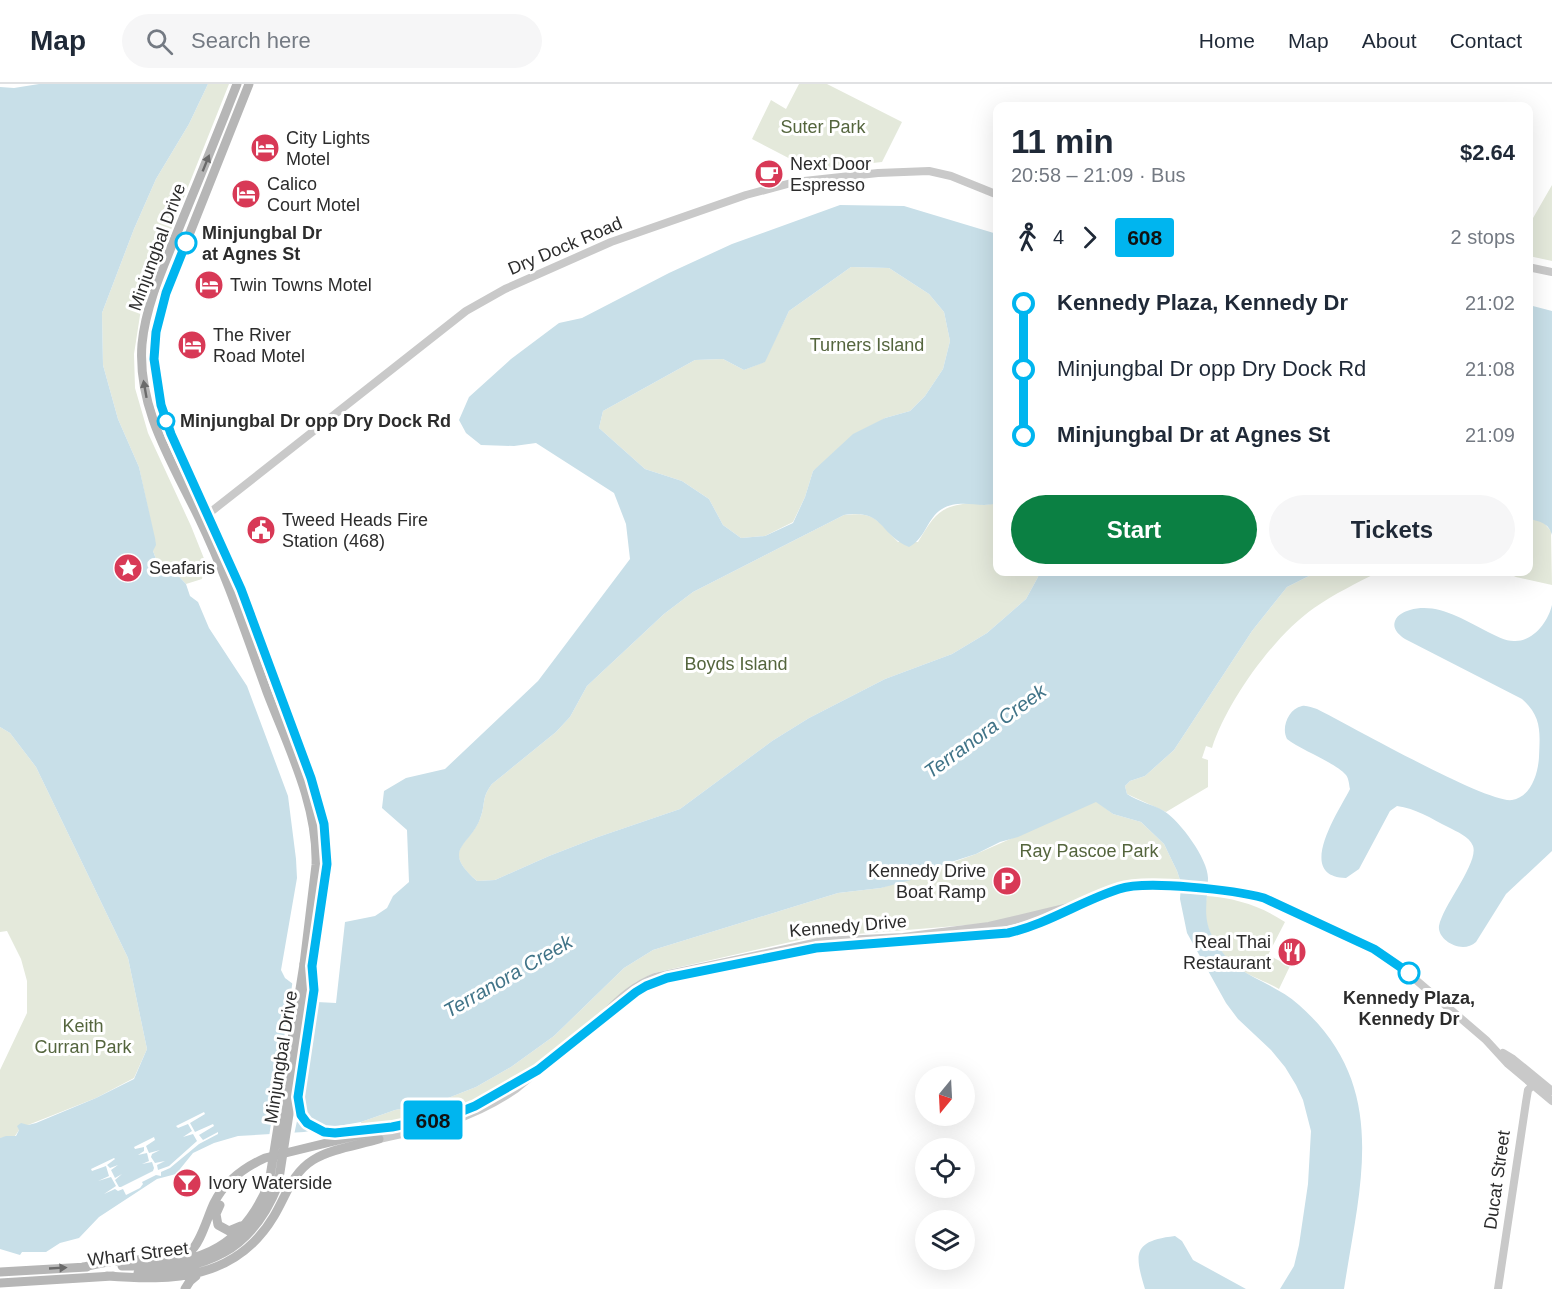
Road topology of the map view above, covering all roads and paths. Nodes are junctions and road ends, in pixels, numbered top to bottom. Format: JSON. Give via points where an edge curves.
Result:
{"nodes":[{"id":1,"x":237,"y":84,"type":"edge"},
{"id":2,"x":249,"y":84,"type":"edge"},
{"id":3,"x":993,"y":193,"type":"edge"},
{"id":4,"x":1533,"y":268,"type":"edge"},
{"id":5,"x":1552,"y":272,"type":"edge"},
{"id":6,"x":204,"y":517,"type":"junction"},
{"id":7,"x":1073,"y":906,"type":"junction"},
{"id":8,"x":1030,"y":927,"type":"junction"},
{"id":9,"x":976,"y":928,"type":"junction"},
{"id":10,"x":308,"y":965,"type":"junction"},
{"id":11,"x":604,"y":1015,"type":"junction"},
{"id":12,"x":538,"y":1070,"type":"junction"},
{"id":13,"x":1535,"y":1082,"type":"junction"},
{"id":14,"x":1552,"y":1091,"type":"edge"},
{"id":15,"x":1552,"y":1101,"type":"edge"},
{"id":16,"x":392,"y":1127,"type":"junction"},
{"id":17,"x":361,"y":1130,"type":"joint"},
{"id":18,"x":379,"y":1139,"type":"junction"},
{"id":19,"x":274,"y":1184,"type":"junction"},
{"id":20,"x":249,"y":1221,"type":"junction"},
{"id":21,"x":83,"y":1267,"type":"junction"},
{"id":22,"x":0,"y":1272,"type":"edge"},
{"id":23,"x":204,"y":1272,"type":"junction"},
{"id":24,"x":107,"y":1276,"type":"junction"},
{"id":25,"x":147,"y":1279,"type":"junction"},
{"id":26,"x":0,"y":1283,"type":"edge"},
{"id":27,"x":169,"y":1287,"type":"dead end"},
{"id":28,"x":185,"y":1289,"type":"edge"},
{"id":29,"x":1498,"y":1289,"type":"edge"}],
"edges":[{"from":6,"to":1,"type":"main road","name":"Minjungbal Drive","one_way":true,"via":[[157,434],[142,372],[142,342],[151,300]]},
{"from":2,"to":6,"type":"main road","name":"Minjungbal Drive","via":[[166,293],[154,346],[155,378],[163,412]]},
{"from":3,"to":6,"type":"street","name":"Dry Dock Road","via":[[929,171],[795,182],[611,242],[465,311]]},
{"from":4,"to":5,"type":"street"},
{"from":6,"to":10,"type":"main road","name":"Minjungbal Drive","via":[[241,589],[320,806],[327,864]]},
{"from":7,"to":8,"type":"street","name":"Kennedy Drive"},
{"from":7,"to":9,"type":"street","name":"Kennedy Drive"},
{"from":7,"to":13,"type":"street","name":"Kennedy Drive","via":[[1126,886],[1143,885],[1264,898],[1374,949],[1413,977],[1508,1064]]},
{"from":8,"to":9,"type":"street","via":[[1026,923]]},
{"from":8,"to":11,"type":"street","name":"Kennedy Drive","via":[[1008,933],[783,954],[656,981]]},
{"from":9,"to":11,"type":"street","name":"Kennedy Drive","via":[[903,937],[824,940],[666,974],[645,981]]},
{"from":10,"to":17,"type":"main road","bridge":true,"via":[[314,990],[298,1097],[301,1115],[324,1132]]},
{"from":10,"to":19,"type":"main road","name":"Minjungbal Drive","bridge":true},
{"from":11,"to":12,"type":"street","name":"Kennedy Drive"},
{"from":12,"to":16,"type":"street","name":"Kennedy Drive","via":[[455,1114]]},
{"from":12,"to":18,"type":"street","name":"Kennedy Drive","via":[[508,1094],[469,1115],[433,1128]]},
{"from":13,"to":14,"type":"street","name":"Kennedy Drive"},
{"from":13,"to":15,"type":"street","name":"Kennedy Drive"},
{"from":13,"to":29,"type":"street","name":"Ducat Street","via":[[1528,1090],[1523,1114]]},
{"from":16,"to":17,"type":"street"},
{"from":16,"to":21,"type":"main road","via":[[265,1158],[245,1168],[224,1188],[194,1248],[185,1254]]},
{"from":18,"to":20,"type":"main road","via":[[309,1152],[254,1168],[232,1186],[216,1214],[218,1225],[229,1231]]},
{"from":18,"to":23,"type":"main road","via":[[313,1159],[297,1174],[256,1240],[233,1258]]},
{"from":19,"to":20,"type":"main road","name":"Wharf Street"},
{"from":19,"to":24,"type":"main road","name":"Wharf Street","via":[[265,1215],[241,1241],[222,1254],[181,1269]]},
{"from":20,"to":21,"type":"main road","name":"Wharf Street","via":[[228,1241],[188,1260]]},
{"from":22,"to":21,"type":"main road","name":"Wharf Street","one_way":true},
{"from":23,"to":25,"type":"main road"},
{"from":23,"to":28,"type":"main road"},
{"from":24,"to":25,"type":"main road"},
{"from":24,"to":26,"type":"main road","name":"Wharf Street"},
{"from":25,"to":27,"type":"main road"}]}
